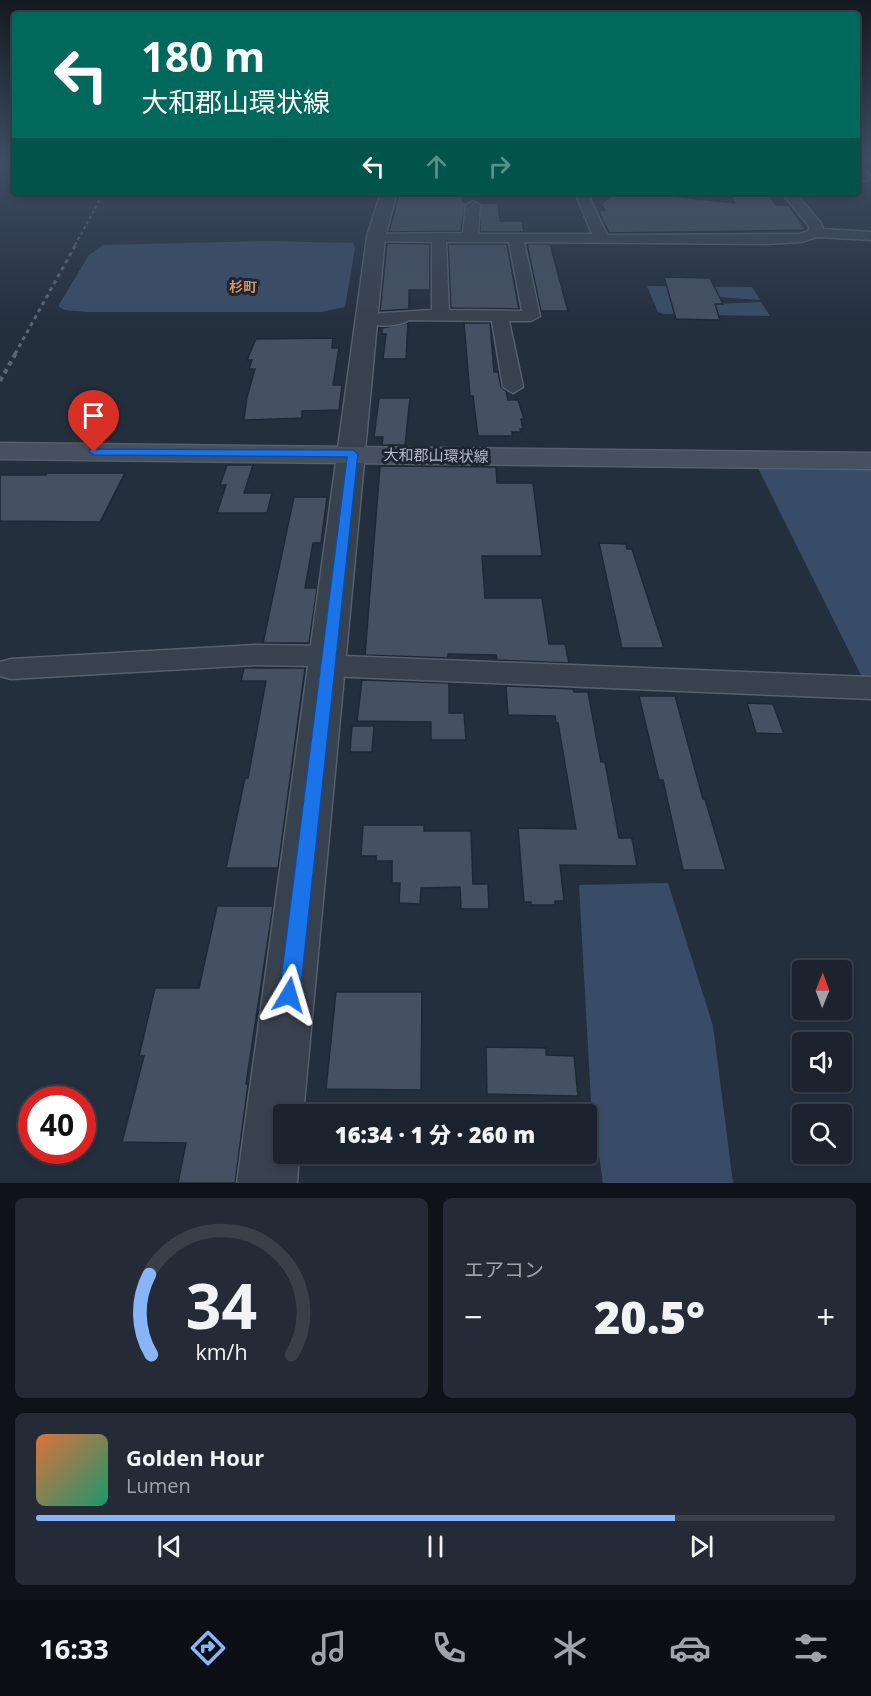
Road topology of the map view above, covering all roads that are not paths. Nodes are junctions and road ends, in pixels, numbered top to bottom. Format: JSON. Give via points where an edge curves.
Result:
{"nodes":[{"id":1,"x":382,"y":214,"type":"edge"},
{"id":2,"x":472,"y":214,"type":"edge"},
{"id":3,"x":591,"y":214,"type":"edge"},
{"id":4,"x":806,"y":214,"type":"edge"},
{"id":5,"x":816,"y":233,"type":"junction"},
{"id":6,"x":871,"y":236,"type":"edge"},
{"id":7,"x":376,"y":237,"type":"junction"},
{"id":8,"x":601,"y":238,"type":"junction"},
{"id":9,"x":439,"y":239,"type":"junction"},
{"id":10,"x":471,"y":239,"type":"junction"},
{"id":11,"x":516,"y":239,"type":"junction"},
{"id":12,"x":441,"y":315,"type":"junction"},
{"id":13,"x":500,"y":315,"type":"junction"},
{"id":14,"x":368,"y":319,"type":"junction"},
{"id":15,"x":513,"y":387,"type":"dead end"},
{"id":16,"x":0,"y":451,"type":"edge"},
{"id":17,"x":353,"y":454,"type":"junction"},
{"id":18,"x":871,"y":461,"type":"edge"},
{"id":19,"x":329,"y":661,"type":"junction"},
{"id":20,"x":11,"y":669,"type":"dead end"},
{"id":21,"x":871,"y":688,"type":"edge"},
{"id":22,"x":267,"y":1183,"type":"edge"}],
"edges":[{"from":1,"to":7,"type":"street"},
{"from":2,"to":10,"type":"street"},
{"from":3,"to":8,"type":"street"},
{"from":4,"to":5,"type":"street","via":[[816,226]]},
{"from":5,"to":6,"type":"street"},
{"from":5,"to":8,"type":"street","via":[[765,240]]},
{"from":7,"to":9,"type":"street"},
{"from":7,"to":14,"type":"street"},
{"from":8,"to":11,"type":"street"},
{"from":9,"to":10,"type":"street"},
{"from":9,"to":12,"type":"street"},
{"from":10,"to":11,"type":"street"},
{"from":11,"to":13,"type":"street","via":[[531,316]]},
{"from":12,"to":13,"type":"street"},
{"from":12,"to":14,"type":"street"},
{"from":13,"to":15,"type":"street"},
{"from":14,"to":17,"type":"street"},
{"from":16,"to":17,"type":"main road","name":"大和郡山環状線"},
{"from":17,"to":18,"type":"main road","name":"大和郡山環状線"},
{"from":17,"to":19,"type":"street"},
{"from":19,"to":20,"type":"street","via":[[255,655]]},
{"from":19,"to":21,"type":"street"},
{"from":19,"to":22,"type":"street"}]}
